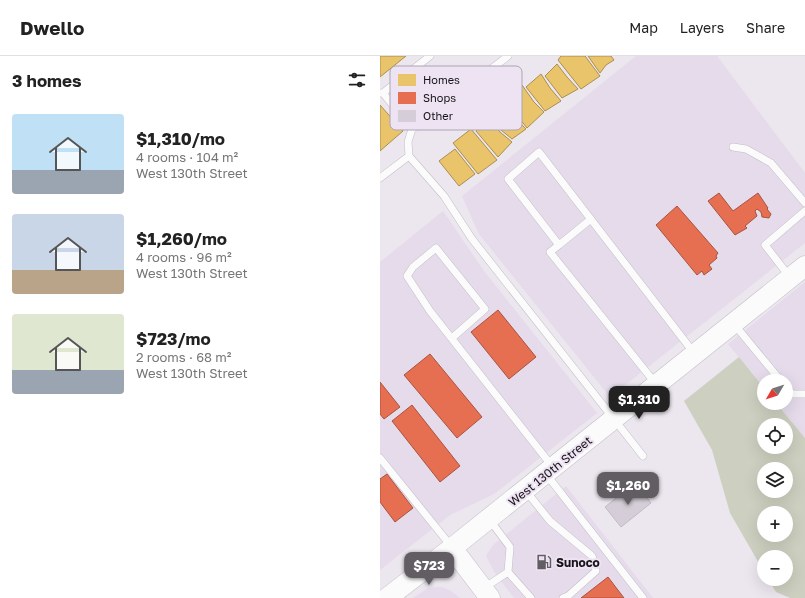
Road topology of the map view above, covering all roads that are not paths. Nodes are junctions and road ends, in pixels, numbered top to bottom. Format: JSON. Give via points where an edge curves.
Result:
{"nodes":[{"id":1,"x":430,"y":56,"type":"edge"},
{"id":2,"x":508,"y":56,"type":"edge"},
{"id":3,"x":417,"y":66,"type":"edge"},
{"id":4,"x":495,"y":66,"type":"edge"},
{"id":5,"x":390,"y":87,"type":"edge"},
{"id":6,"x":382,"y":93,"type":"edge"},
{"id":7,"x":390,"y":103,"type":"edge"},
{"id":8,"x":412,"y":130,"type":"edge"},
{"id":9,"x":733,"y":147,"type":"dead end"},
{"id":10,"x":409,"y":156,"type":"junction"},
{"id":11,"x":380,"y":178,"type":"edge"},
{"id":12,"x":805,"y":203,"type":"edge"},
{"id":13,"x":805,"y":211,"type":"edge"},
{"id":14,"x":591,"y":219,"type":"junction"},
{"id":15,"x":559,"y":244,"type":"junction"},
{"id":16,"x":798,"y":272,"type":"edge"},
{"id":17,"x":733,"y":323,"type":"junction"},
{"id":18,"x":452,"y":338,"type":"junction"},
{"id":19,"x":695,"y":354,"type":"junction"},
{"id":20,"x":775,"y":374,"type":"edge"},
{"id":21,"x":657,"y":385,"type":"junction"},
{"id":22,"x":793,"y":394,"type":"edge"},
{"id":23,"x":805,"y":394,"type":"edge"},
{"id":24,"x":614,"y":419,"type":"junction"},
{"id":25,"x":643,"y":456,"type":"dead end"},
{"id":26,"x":380,"y":458,"type":"edge"},
{"id":27,"x":549,"y":471,"type":"junction"},
{"id":28,"x":525,"y":490,"type":"junction"},
{"id":29,"x":489,"y":519,"type":"junction"},
{"id":30,"x":452,"y":548,"type":"junction"},
{"id":31,"x":508,"y":572,"type":"junction"},
{"id":32,"x":486,"y":593,"type":"edge"},
{"id":33,"x":387,"y":598,"type":"edge"},
{"id":34,"x":531,"y":598,"type":"edge"},
{"id":35,"x":563,"y":598,"type":"edge"},
{"id":36,"x":642,"y":598,"type":"edge"}],
"edges":[{"from":1,"to":3,"type":"lane"},
{"from":2,"to":4,"type":"lane"},
{"from":5,"to":6,"type":"lane"},
{"from":6,"to":7,"type":"lane"},
{"from":8,"to":10,"type":"lane","via":[[408,142]]},
{"from":9,"to":12,"type":"lane","via":[[746,149],[771,163]]},
{"from":10,"to":11,"type":"lane"},
{"from":10,"to":24,"type":"lane","via":[[444,196],[472,238]]},
{"from":13,"to":16,"type":"lane","via":[[765,245]]},
{"from":14,"to":15,"type":"lane"},
{"from":14,"to":15,"type":"lane","via":[[539,152],[508,179]]},
{"from":14,"to":19,"type":"lane"},
{"from":15,"to":21,"type":"lane","via":[[550,252]]},
{"from":16,"to":17,"type":"main road","name":"West 130th Street"},
{"from":17,"to":19,"type":"main road","name":"West 130th Street"},
{"from":17,"to":20,"type":"lane"},
{"from":18,"to":18,"type":"lane","via":[[407,276],[413,267],[436,248],[485,309]]},
{"from":18,"to":27,"type":"lane"},
{"from":19,"to":21,"type":"main road","name":"West 130th Street"},
{"from":21,"to":24,"type":"main road","name":"West 130th Street"},
{"from":22,"to":23,"type":"lane"},
{"from":24,"to":25,"type":"lane"},
{"from":24,"to":27,"type":"main road","name":"West 130th Street"},
{"from":26,"to":30,"type":"lane"},
{"from":27,"to":28,"type":"main road","name":"West 130th Street"},
{"from":27,"to":36,"type":"lane"},
{"from":28,"to":29,"type":"main road","name":"West 130th Street"},
{"from":28,"to":35,"type":"lane","via":[[550,521],[592,556],[595,564],[596,571]]},
{"from":29,"to":30,"type":"main road","name":"West 130th Street"},
{"from":29,"to":31,"type":"lane","via":[[510,547]]},
{"from":30,"to":32,"type":"main road"},
{"from":30,"to":33,"type":"main road","name":"West 130th Street"},
{"from":31,"to":32,"type":"lane"},
{"from":31,"to":34,"type":"lane"}]}
